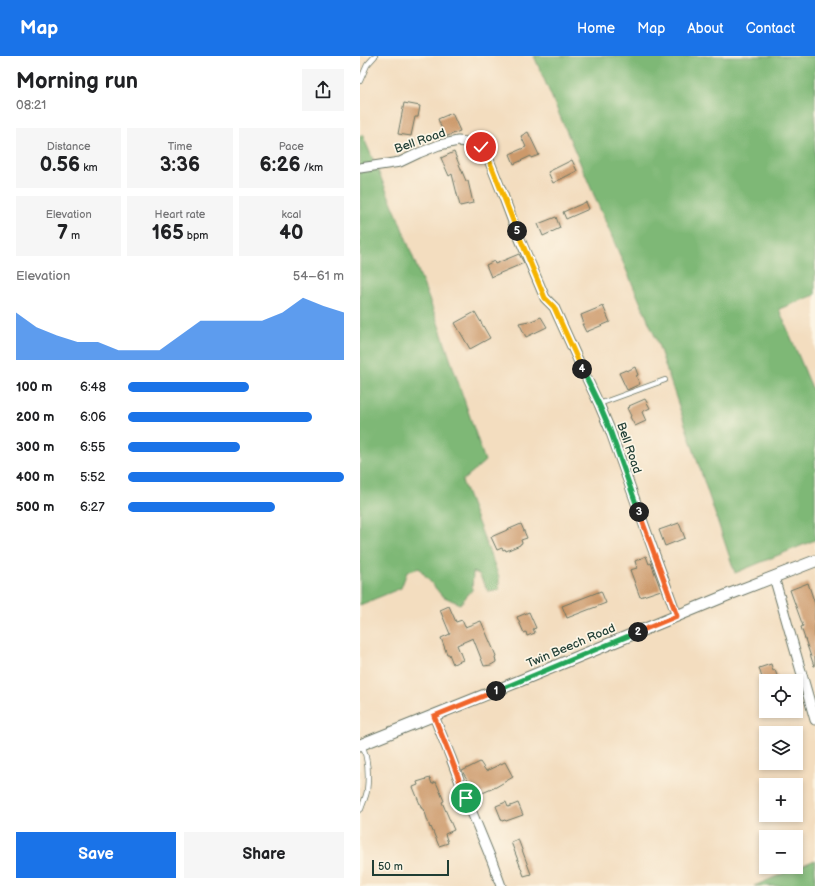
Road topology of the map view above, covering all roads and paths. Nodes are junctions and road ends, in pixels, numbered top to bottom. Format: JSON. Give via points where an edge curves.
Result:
{"nodes":[{"id":1,"x":375,"y":56,"type":"edge"},
{"id":2,"x":360,"y":81,"type":"edge"},
{"id":3,"x":360,"y":168,"type":"edge"},
{"id":4,"x":665,"y":380,"type":"dead end"},
{"id":5,"x":599,"y":404,"type":"junction"},
{"id":6,"x":815,"y":561,"type":"edge"},
{"id":7,"x":774,"y":577,"type":"junction"},
{"id":8,"x":677,"y":616,"type":"junction"},
{"id":9,"x":434,"y":716,"type":"junction"},
{"id":10,"x":815,"y":720,"type":"edge"},
{"id":11,"x":361,"y":745,"type":"edge"},
{"id":12,"x":360,"y":810,"type":"edge"},
{"id":13,"x":501,"y":886,"type":"edge"}],
"edges":[{"from":1,"to":2,"type":"lane","via":[[367,65]]},
{"from":3,"to":5,"type":"street","name":"Bell Road","via":[[400,162],[439,145],[458,141],[467,141],[481,147],[489,160],[545,298],[554,307]]},
{"from":4,"to":5,"type":"lane"},
{"from":5,"to":8,"type":"street","name":"Bell Road"},
{"from":6,"to":7,"type":"street","name":"Twin Beech Road"},
{"from":7,"to":8,"type":"street","name":"Twin Beech Road"},
{"from":7,"to":10,"type":"street"},
{"from":8,"to":9,"type":"street","name":"Twin Beech Road"},
{"from":9,"to":11,"type":"street","name":"Twin Beech Road"},
{"from":9,"to":13,"type":"street"},
{"from":11,"to":12,"type":"lane","via":[[366,755],[368,770],[367,792]]}]}
